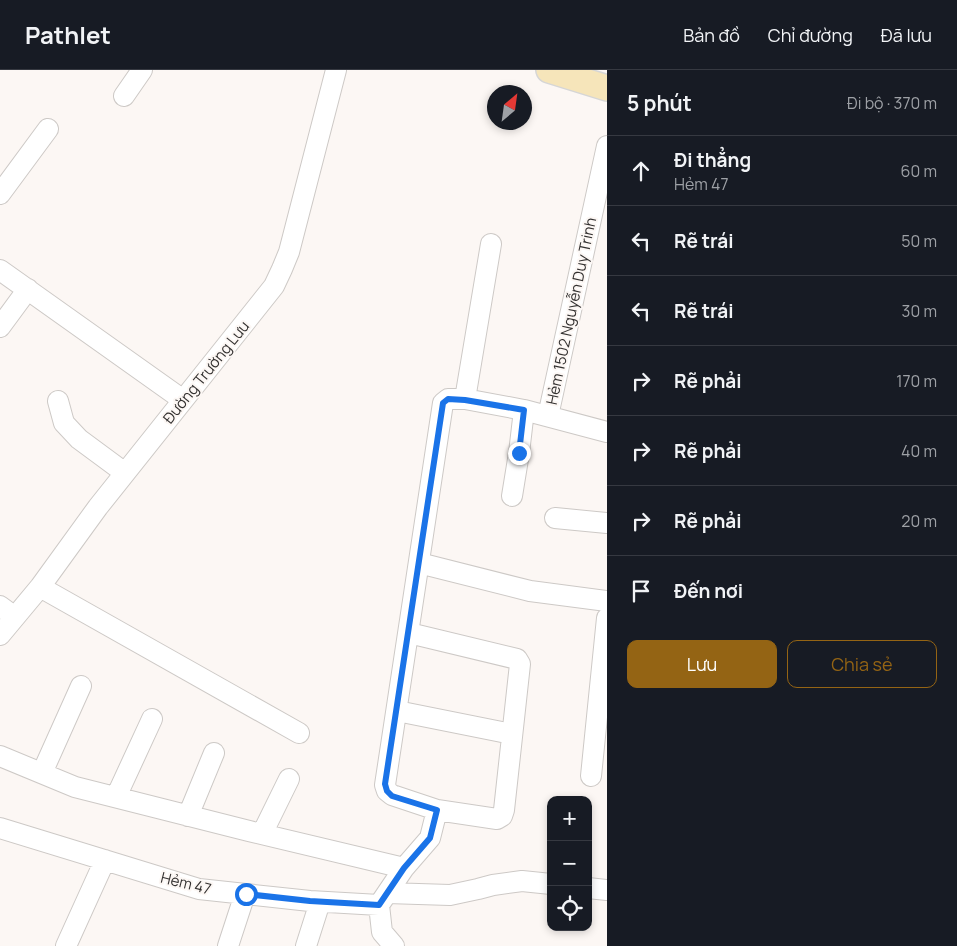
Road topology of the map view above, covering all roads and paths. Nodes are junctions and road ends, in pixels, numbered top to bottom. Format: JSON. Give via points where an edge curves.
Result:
{"nodes":[{"id":1,"x":142,"y":70,"type":"edge"},
{"id":2,"x":336,"y":70,"type":"edge"},
{"id":3,"x":550,"y":70,"type":"edge"},
{"id":4,"x":607,"y":88,"type":"edge"},
{"id":5,"x":124,"y":96,"type":"dead end"},
{"id":6,"x":48,"y":129,"type":"dead end"},
{"id":7,"x":607,"y":146,"type":"edge"},
{"id":8,"x":0,"y":194,"type":"edge"},
{"id":9,"x":491,"y":244,"type":"dead end"},
{"id":10,"x":0,"y":270,"type":"edge"},
{"id":11,"x":28,"y":289,"type":"junction"},
{"id":12,"x":0,"y":327,"type":"edge"},
{"id":13,"x":58,"y":400,"type":"dead end"},
{"id":14,"x":184,"y":400,"type":"junction"},
{"id":15,"x":465,"y":400,"type":"junction"},
{"id":16,"x":524,"y":410,"type":"junction"},
{"id":17,"x":548,"y":416,"type":"junction"},
{"id":18,"x":607,"y":432,"type":"edge"},
{"id":19,"x":125,"y":473,"type":"junction"},
{"id":20,"x":512,"y":496,"type":"dead end"},
{"id":21,"x":555,"y":518,"type":"dead end"},
{"id":22,"x":607,"y":524,"type":"edge"},
{"id":23,"x":419,"y":563,"type":"junction"},
{"id":24,"x":40,"y":587,"type":"junction"},
{"id":25,"x":607,"y":601,"type":"edge"},
{"id":26,"x":7,"y":612,"type":"edge"},
{"id":27,"x":607,"y":618,"type":"edge"},
{"id":28,"x":409,"y":633,"type":"junction"},
{"id":29,"x":0,"y":635,"type":"edge"},
{"id":30,"x":81,"y":686,"type":"dead end"},
{"id":31,"x":397,"y":711,"type":"junction"},
{"id":32,"x":152,"y":719,"type":"dead end"},
{"id":33,"x":299,"y":733,"type":"dead end"},
{"id":34,"x":512,"y":734,"type":"junction"},
{"id":35,"x":214,"y":753,"type":"dead end"},
{"id":36,"x":0,"y":756,"type":"edge"},
{"id":37,"x":42,"y":773,"type":"junction"},
{"id":38,"x":590,"y":776,"type":"dead end"},
{"id":39,"x":289,"y":780,"type":"dead end"},
{"id":40,"x":116,"y":797,"type":"junction"},
{"id":41,"x":437,"y":810,"type":"junction"},
{"id":42,"x":188,"y":816,"type":"junction"},
{"id":43,"x":0,"y":828,"type":"edge"},
{"id":44,"x":262,"y":834,"type":"junction"},
{"id":45,"x":105,"y":860,"type":"junction"},
{"id":46,"x":404,"y":868,"type":"junction"},
{"id":47,"x":547,"y":884,"type":"edge"},
{"id":48,"x":592,"y":888,"type":"edge"},
{"id":49,"x":607,"y":890,"type":"edge"},
{"id":50,"x":246,"y":894,"type":"junction"},
{"id":51,"x":383,"y":899,"type":"junction"},
{"id":52,"x":320,"y":902,"type":"junction"},
{"id":53,"x":66,"y":946,"type":"edge"},
{"id":54,"x":228,"y":946,"type":"edge"},
{"id":55,"x":306,"y":946,"type":"edge"},
{"id":56,"x":394,"y":946,"type":"edge"}],
"edges":[{"from":1,"to":5,"type":"street"},
{"from":2,"to":14,"type":"street","name":"Đường Trường Lưu","via":[[282,269],[274,286]]},
{"from":3,"to":4,"type":"main road"},
{"from":6,"to":8,"type":"street"},
{"from":7,"to":17,"type":"street","name":"Hẻm 1502 Nguyễn Duy Trinh"},
{"from":9,"to":15,"type":"street"},
{"from":10,"to":11,"type":"street"},
{"from":11,"to":12,"type":"street"},
{"from":11,"to":14,"type":"street"},
{"from":13,"to":19,"type":"street","via":[[64,423],[79,439]]},
{"from":14,"to":19,"type":"street","name":"Đường Trường Lưu"},
{"from":15,"to":16,"type":"street"},
{"from":15,"to":23,"type":"street","via":[[448,399],[443,403]]},
{"from":16,"to":17,"type":"street"},
{"from":16,"to":20,"type":"street"},
{"from":17,"to":18,"type":"street"},
{"from":19,"to":24,"type":"street","name":"Đường Trường Lưu"},
{"from":21,"to":22,"type":"street"},
{"from":23,"to":25,"type":"street","via":[[530,591]]},
{"from":23,"to":28,"type":"street"},
{"from":24,"to":26,"type":"street","name":"Đường Trường Lưu"},
{"from":24,"to":33,"type":"street"},
{"from":26,"to":29,"type":"street","name":"Đường Trường Lưu"},
{"from":27,"to":38,"type":"street"},
{"from":28,"to":31,"type":"street"},
{"from":28,"to":34,"type":"street","via":[[517,659],[520,664]]},
{"from":30,"to":37,"type":"street"},
{"from":31,"to":34,"type":"street"},
{"from":31,"to":41,"type":"street","via":[[385,784],[387,791],[392,796]]},
{"from":32,"to":40,"type":"street"},
{"from":34,"to":41,"type":"street","via":[[502,816],[497,819]]},
{"from":35,"to":42,"type":"street"},
{"from":36,"to":37,"type":"street"},
{"from":37,"to":40,"type":"street","via":[[76,787]]},
{"from":39,"to":44,"type":"street"},
{"from":40,"to":42,"type":"street"},
{"from":41,"to":46,"type":"street","via":[[430,838]]},
{"from":42,"to":44,"type":"street"},
{"from":43,"to":45,"type":"street","name":"Hẻm 47"},
{"from":44,"to":46,"type":"street"},
{"from":45,"to":50,"type":"street","name":"Hẻm 47","via":[[200,889]]},
{"from":45,"to":53,"type":"street"},
{"from":46,"to":51,"type":"street"},
{"from":47,"to":51,"type":"street","name":"Hẻm 47","via":[[522,881],[450,894]]},
{"from":48,"to":49,"type":"street"},
{"from":50,"to":52,"type":"street","name":"Hẻm 47"},
{"from":50,"to":54,"type":"street"},
{"from":51,"to":52,"type":"street","name":"Hẻm 47"},
{"from":51,"to":56,"type":"street","via":[[382,932]]},
{"from":52,"to":55,"type":"street"}]}
